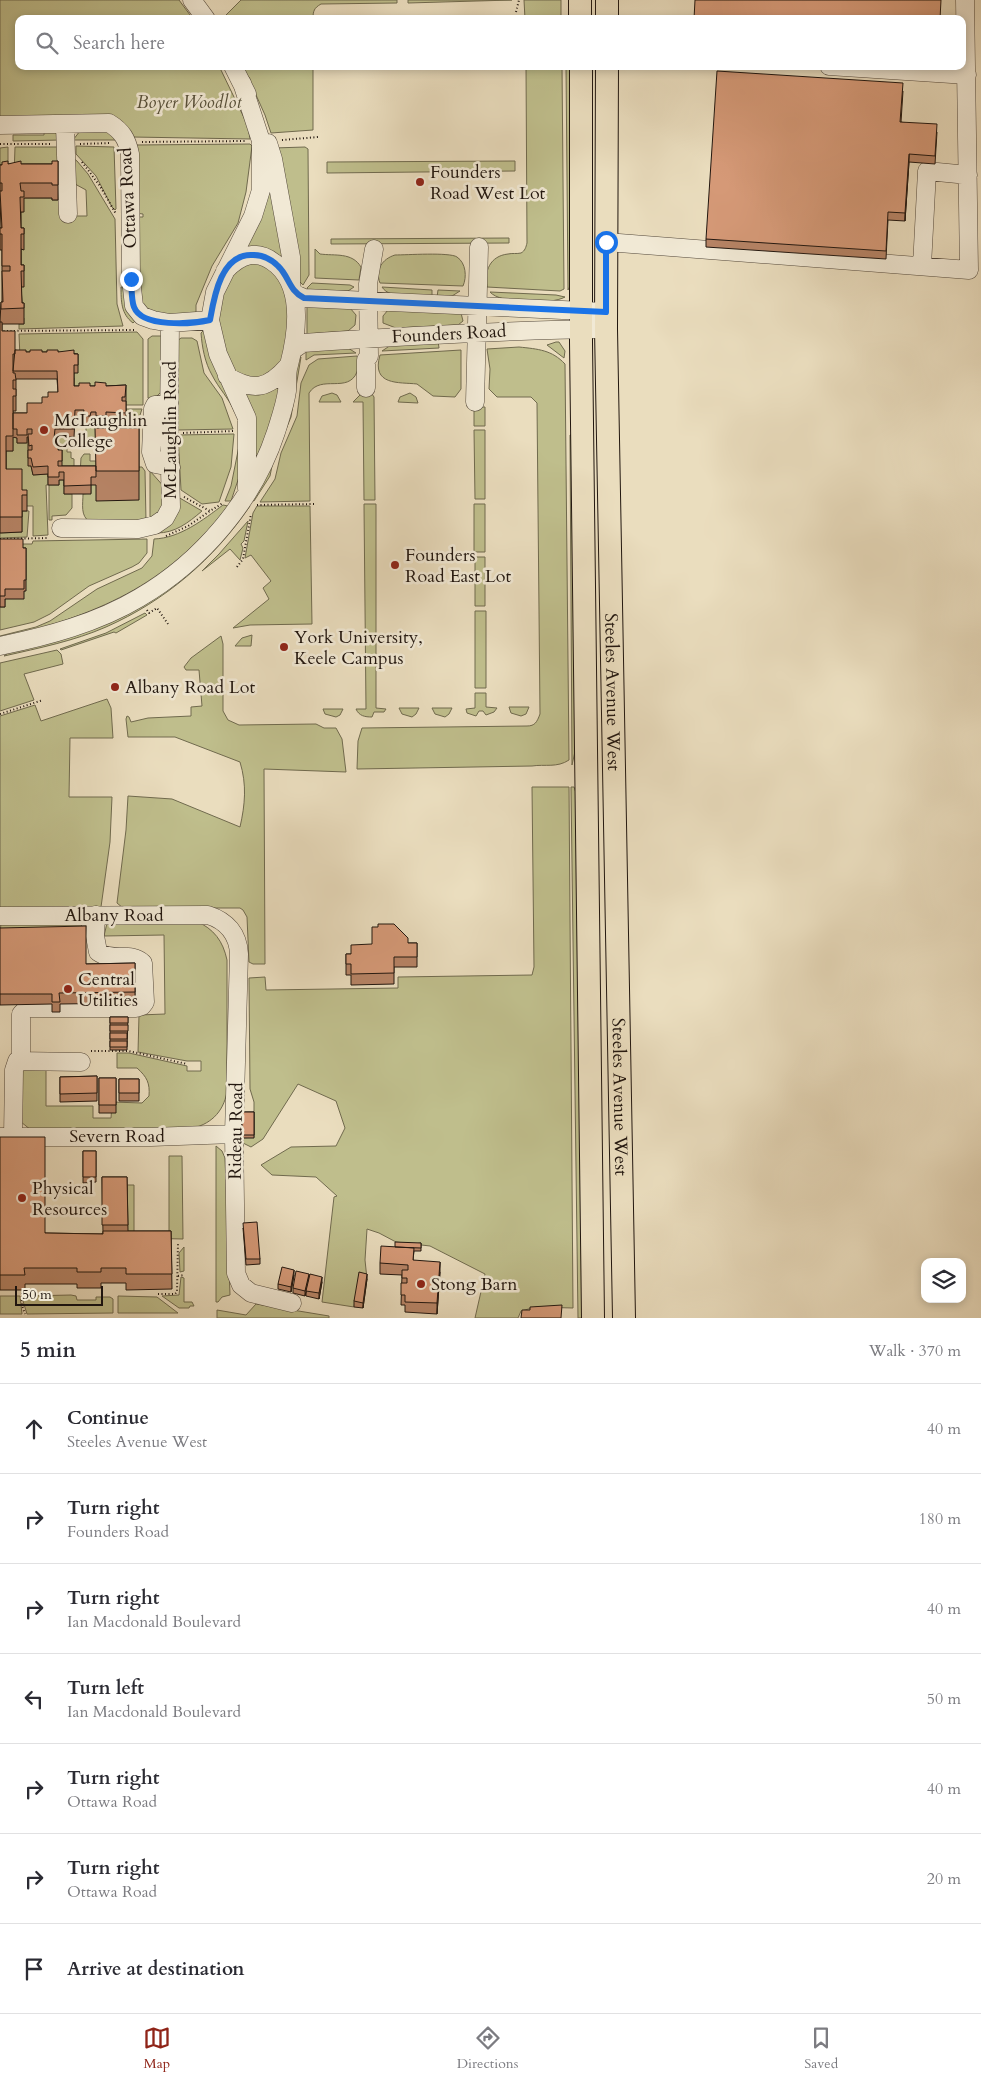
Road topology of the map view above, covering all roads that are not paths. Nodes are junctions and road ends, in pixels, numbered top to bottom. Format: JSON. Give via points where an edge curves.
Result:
{"nodes":[{"id":1,"x":192,"y":0,"type":"edge"},
{"id":2,"x":580,"y":0,"type":"edge"},
{"id":3,"x":607,"y":0,"type":"edge"},
{"id":4,"x":965,"y":0,"type":"edge"},
{"id":5,"x":203,"y":15,"type":"edge"},
{"id":6,"x":580,"y":15,"type":"edge"},
{"id":7,"x":607,"y":15,"type":"edge"},
{"id":8,"x":965,"y":15,"type":"edge"},
{"id":9,"x":966,"y":38,"type":"edge"},
{"id":10,"x":235,"y":70,"type":"edge"},
{"id":11,"x":581,"y":70,"type":"edge"},
{"id":12,"x":607,"y":70,"type":"edge"},
{"id":13,"x":890,"y":70,"type":"edge"},
{"id":14,"x":967,"y":75,"type":"junction"},
{"id":15,"x":242,"y":83,"type":"junction"},
{"id":16,"x":0,"y":125,"type":"edge"},
{"id":17,"x":65,"y":125,"type":"junction"},
{"id":18,"x":968,"y":175,"type":"junction"},
{"id":19,"x":68,"y":214,"type":"dead end"},
{"id":20,"x":581,"y":240,"type":"junction"},
{"id":21,"x":606,"y":242,"type":"junction"},
{"id":22,"x":479,"y":247,"type":"dead end"},
{"id":23,"x":374,"y":250,"type":"dead end"},
{"id":24,"x":922,"y":266,"type":"junction"},
{"id":25,"x":225,"y":271,"type":"junction"},
{"id":26,"x":293,"y":290,"type":"junction"},
{"id":27,"x":368,"y":301,"type":"junction"},
{"id":28,"x":478,"y":305,"type":"junction"},
{"id":29,"x":210,"y":320,"type":"junction"},
{"id":30,"x":581,"y":320,"type":"junction"},
{"id":31,"x":606,"y":320,"type":"junction"},
{"id":32,"x":170,"y":323,"type":"junction"},
{"id":33,"x":478,"y":331,"type":"junction"},
{"id":34,"x":369,"y":338,"type":"junction"},
{"id":35,"x":293,"y":350,"type":"junction"},
{"id":36,"x":288,"y":366,"type":"junction"},
{"id":37,"x":227,"y":376,"type":"junction"},
{"id":38,"x":371,"y":388,"type":"dead end"},
{"id":39,"x":475,"y":402,"type":"dead end"},
{"id":40,"x":250,"y":499,"type":"junction"},
{"id":41,"x":55,"y":533,"type":"road end"},
{"id":42,"x":0,"y":646,"type":"edge"},
{"id":43,"x":96,"y":915,"type":"junction"},
{"id":44,"x":0,"y":916,"type":"edge"},
{"id":45,"x":226,"y":924,"type":"joint"},
{"id":46,"x":85,"y":1057,"type":"road end"},
{"id":47,"x":21,"y":1060,"type":"junction"},
{"id":48,"x":234,"y":1134,"type":"junction"},
{"id":49,"x":6,"y":1137,"type":"edge"},
{"id":50,"x":292,"y":1303,"type":"dead end"},
{"id":51,"x":593,"y":1318,"type":"edge"},
{"id":52,"x":624,"y":1318,"type":"edge"}],
"edges":[{"from":1,"to":5,"type":"street"},
{"from":2,"to":6,"type":"main road"},
{"from":3,"to":7,"type":"main road"},
{"from":4,"to":8,"type":"street"},
{"from":9,"to":14,"type":"street"},
{"from":10,"to":15,"type":"street"},
{"from":11,"to":20,"type":"main road","name":"Steeles Avenue West"},
{"from":12,"to":21,"type":"main road","name":"Steeles Avenue West"},
{"from":13,"to":14,"type":"street"},
{"from":14,"to":18,"type":"street"},
{"from":15,"to":25,"type":"street","via":[[260,141],[261,190]]},
{"from":15,"to":26,"type":"street","via":[[273,159],[291,257]]},
{"from":16,"to":17,"type":"street","name":"Ottawa Road"},
{"from":17,"to":19,"type":"street"},
{"from":17,"to":32,"type":"street","name":"Ottawa Road","via":[[109,124],[120,130],[128,142],[134,306],[142,316]]},
{"from":18,"to":24,"type":"street","via":[[927,171]]},
{"from":18,"to":24,"type":"street","via":[[969,270]]},
{"from":20,"to":21,"type":"main road"},
{"from":20,"to":30,"type":"main road","name":"Steeles Avenue West"},
{"from":21,"to":24,"type":"street"},
{"from":21,"to":31,"type":"main road","name":"Steeles Avenue West"},
{"from":22,"to":28,"type":"street"},
{"from":23,"to":27,"type":"street"},
{"from":25,"to":26,"type":"street","via":[[240,257],[251,254],[263,256],[280,268]]},
{"from":25,"to":29,"type":"street"},
{"from":26,"to":27,"type":"street","name":"Founders Road","via":[[304,298]]},
{"from":26,"to":35,"type":"street"},
{"from":27,"to":28,"type":"street","name":"Founders Road"},
{"from":27,"to":34,"type":"street"},
{"from":28,"to":30,"type":"street","name":"Founders Road"},
{"from":28,"to":33,"type":"street"},
{"from":29,"to":32,"type":"street","name":"Ottawa Road"},
{"from":29,"to":37,"type":"street","via":[[213,340]]},
{"from":30,"to":31,"type":"street","name":"Founders Road"},
{"from":30,"to":33,"type":"street","name":"Founders Road"},
{"from":30,"to":51,"type":"main road","name":"Steeles Avenue West"},
{"from":31,"to":52,"type":"main road","name":"Steeles Avenue West"},
{"from":32,"to":41,"type":"street","name":"McLaughlin Road","via":[[171,507],[165,518],[138,530]]},
{"from":33,"to":34,"type":"street","name":"Founders Road"},
{"from":33,"to":39,"type":"street","via":[[476,358],[484,365]]},
{"from":34,"to":35,"type":"street","name":"Founders Road","via":[[303,343]]},
{"from":34,"to":38,"type":"street","via":[[369,356],[375,360]]},
{"from":35,"to":36,"type":"street"},
{"from":36,"to":37,"type":"street","via":[[280,376],[265,385],[246,386]]},
{"from":36,"to":40,"type":"street","via":[[287,392],[276,433]]},
{"from":37,"to":40,"type":"street","via":[[246,418]]},
{"from":40,"to":42,"type":"street","via":[[241,504],[181,569],[139,598],[77,626]]},
{"from":43,"to":44,"type":"street","name":"Albany Road"},
{"from":43,"to":45,"type":"street","name":"Albany Road","via":[[208,915]]},
{"from":43,"to":47,"type":"street","via":[[98,952],[112,957],[135,958],[143,963],[144,1002],[136,1008],[28,1008],[21,1014]]},
{"from":45,"to":48,"type":"street","name":"Rideau Road","via":[[235,935],[239,954]]},
{"from":46,"to":47,"type":"street"},
{"from":47,"to":49,"type":"street","via":[[14,1065]]},
{"from":48,"to":49,"type":"street","name":"Severn Road"},
{"from":48,"to":50,"type":"street","name":"Rideau Road","via":[[236,1273],[241,1285],[251,1293]]}]}
